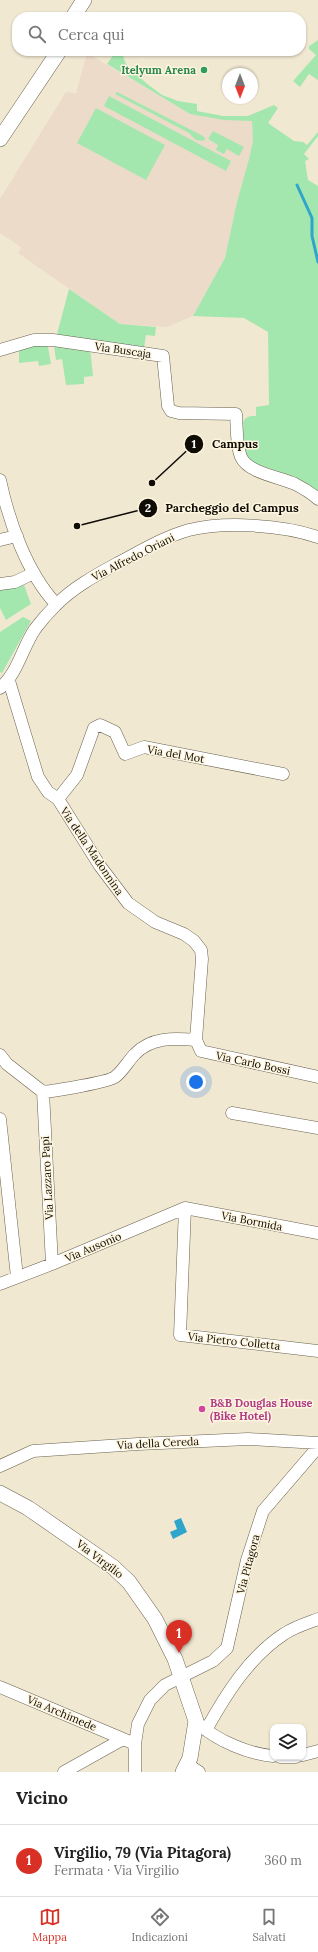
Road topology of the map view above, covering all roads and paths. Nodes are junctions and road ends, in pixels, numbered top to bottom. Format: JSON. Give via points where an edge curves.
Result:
{"nodes":[{"id":1,"x":84,"y":0,"type":"edge"},
{"id":2,"x":76,"y":12,"type":"edge"},
{"id":3,"x":45,"y":56,"type":"edge"},
{"id":4,"x":56,"y":56,"type":"edge"},
{"id":5,"x":11,"y":122,"type":"junction"},
{"id":6,"x":0,"y":139,"type":"edge"},
{"id":7,"x":0,"y":350,"type":"edge"},
{"id":8,"x":0,"y":480,"type":"edge"},
{"id":9,"x":318,"y":499,"type":"edge"},
{"id":10,"x":17,"y":536,"type":"junction"},
{"id":11,"x":318,"y":536,"type":"edge"},
{"id":12,"x":0,"y":540,"type":"edge"},
{"id":13,"x":34,"y":573,"type":"junction"},
{"id":14,"x":0,"y":584,"type":"edge"},
{"id":15,"x":56,"y":604,"type":"junction"},
{"id":16,"x":4,"y":684,"type":"edge"},
{"id":17,"x":284,"y":774,"type":"dead end"},
{"id":18,"x":58,"y":800,"type":"junction"},
{"id":19,"x":196,"y":1040,"type":"junction"},
{"id":20,"x":0,"y":1055,"type":"edge"},
{"id":21,"x":318,"y":1077,"type":"edge"},
{"id":22,"x":43,"y":1092,"type":"junction"},
{"id":23,"x":232,"y":1113,"type":"dead end"},
{"id":24,"x":0,"y":1119,"type":"edge"},
{"id":25,"x":318,"y":1128,"type":"edge"},
{"id":26,"x":185,"y":1208,"type":"junction"},
{"id":27,"x":318,"y":1233,"type":"edge"},
{"id":28,"x":52,"y":1264,"type":"junction"},
{"id":29,"x":18,"y":1277,"type":"junction"},
{"id":30,"x":0,"y":1284,"type":"edge"},
{"id":31,"x":318,"y":1351,"type":"edge"},
{"id":32,"x":318,"y":1443,"type":"edge"},
{"id":33,"x":318,"y":1447,"type":"edge"},
{"id":34,"x":0,"y":1466,"type":"edge"},
{"id":35,"x":0,"y":1493,"type":"edge"},
{"id":36,"x":318,"y":1619,"type":"edge"},
{"id":37,"x":182,"y":1677,"type":"junction"},
{"id":38,"x":0,"y":1688,"type":"edge"},
{"id":39,"x":201,"y":1725,"type":"junction"},
{"id":40,"x":123,"y":1739,"type":"junction"},
{"id":41,"x":135,"y":1744,"type":"junction"},
{"id":42,"x":318,"y":1751,"type":"edge"},
{"id":43,"x":306,"y":1754,"type":"edge"},
{"id":44,"x":270,"y":1756,"type":"edge"},
{"id":45,"x":190,"y":1769,"type":"edge"},
{"id":46,"x":64,"y":1772,"type":"edge"},
{"id":47,"x":135,"y":1772,"type":"edge"}],
"edges":[{"from":1,"to":2,"type":"main road"},
{"from":3,"to":5,"type":"main road"},
{"from":4,"to":5,"type":"main road"},
{"from":5,"to":6,"type":"main road"},
{"from":7,"to":9,"type":"street","name":"Via Buscaja","via":[[34,340],[53,340],[162,356],[168,406],[171,411],[179,414],[236,414],[239,450],[246,463],[295,484]]},
{"from":8,"to":10,"type":"street"},
{"from":10,"to":12,"type":"street"},
{"from":10,"to":13,"type":"street"},
{"from":11,"to":15,"type":"street","name":"Via Alfredo Oriani","via":[[298,530],[266,526],[214,526],[189,530],[158,542],[109,568]]},
{"from":13,"to":14,"type":"street","via":[[15,582]]},
{"from":13,"to":15,"type":"street"},
{"from":15,"to":16,"type":"street","name":"Via Alfredo Oriani","via":[[35,629]]},
{"from":16,"to":18,"type":"street","name":"Via della Madonnina","via":[[38,778],[48,792]]},
{"from":17,"to":18,"type":"street","name":"Via del Mot","via":[[144,747],[125,754],[115,732],[100,725],[94,728],[77,775]]},
{"from":18,"to":19,"type":"street","name":"Via della Madonnina","via":[[100,866],[128,903],[155,922],[184,934],[201,950]]},
{"from":19,"to":21,"type":"street","name":"Via Carlo Bossi","via":[[201,1051]]},
{"from":19,"to":22,"type":"street","via":[[169,1038],[148,1044],[136,1053],[114,1078]]},
{"from":20,"to":22,"type":"street","via":[[7,1064]]},
{"from":22,"to":28,"type":"street","name":"Via Lazzaro Papi"},
{"from":23,"to":25,"type":"street"},
{"from":24,"to":29,"type":"street"},
{"from":26,"to":27,"type":"street","name":"Via Bormida"},
{"from":26,"to":28,"type":"street","name":"Via Ausonio"},
{"from":26,"to":31,"type":"street","name":"Via Pietro Colletta","via":[[180,1335]]},
{"from":28,"to":29,"type":"street","name":"Via Ausonio"},
{"from":29,"to":30,"type":"street","name":"Via Ausonio"},
{"from":32,"to":34,"type":"street","name":"Via della Cereda","via":[[248,1439],[145,1443],[33,1452]]},
{"from":33,"to":37,"type":"street","name":"Via Pitagora","via":[[263,1511],[247,1560],[227,1648],[213,1661]]},
{"from":35,"to":37,"type":"main road","name":"Via Virgilio","via":[[28,1508],[122,1574],[155,1619]]},
{"from":36,"to":39,"type":"street","via":[[285,1633],[258,1656]]},
{"from":37,"to":39,"type":"main road","name":"Via Virgilio"},
{"from":37,"to":41,"type":"street","via":[[165,1685],[150,1700],[138,1724]]},
{"from":38,"to":40,"type":"street","name":"Via Archimede"},
{"from":39,"to":44,"type":"street","via":[[235,1746]]},
{"from":39,"to":45,"type":"main road","via":[[190,1758]]},
{"from":40,"to":41,"type":"street","name":"Via Archimede"},
{"from":40,"to":46,"type":"street"},
{"from":41,"to":47,"type":"street"},
{"from":42,"to":43,"type":"street"}]}
